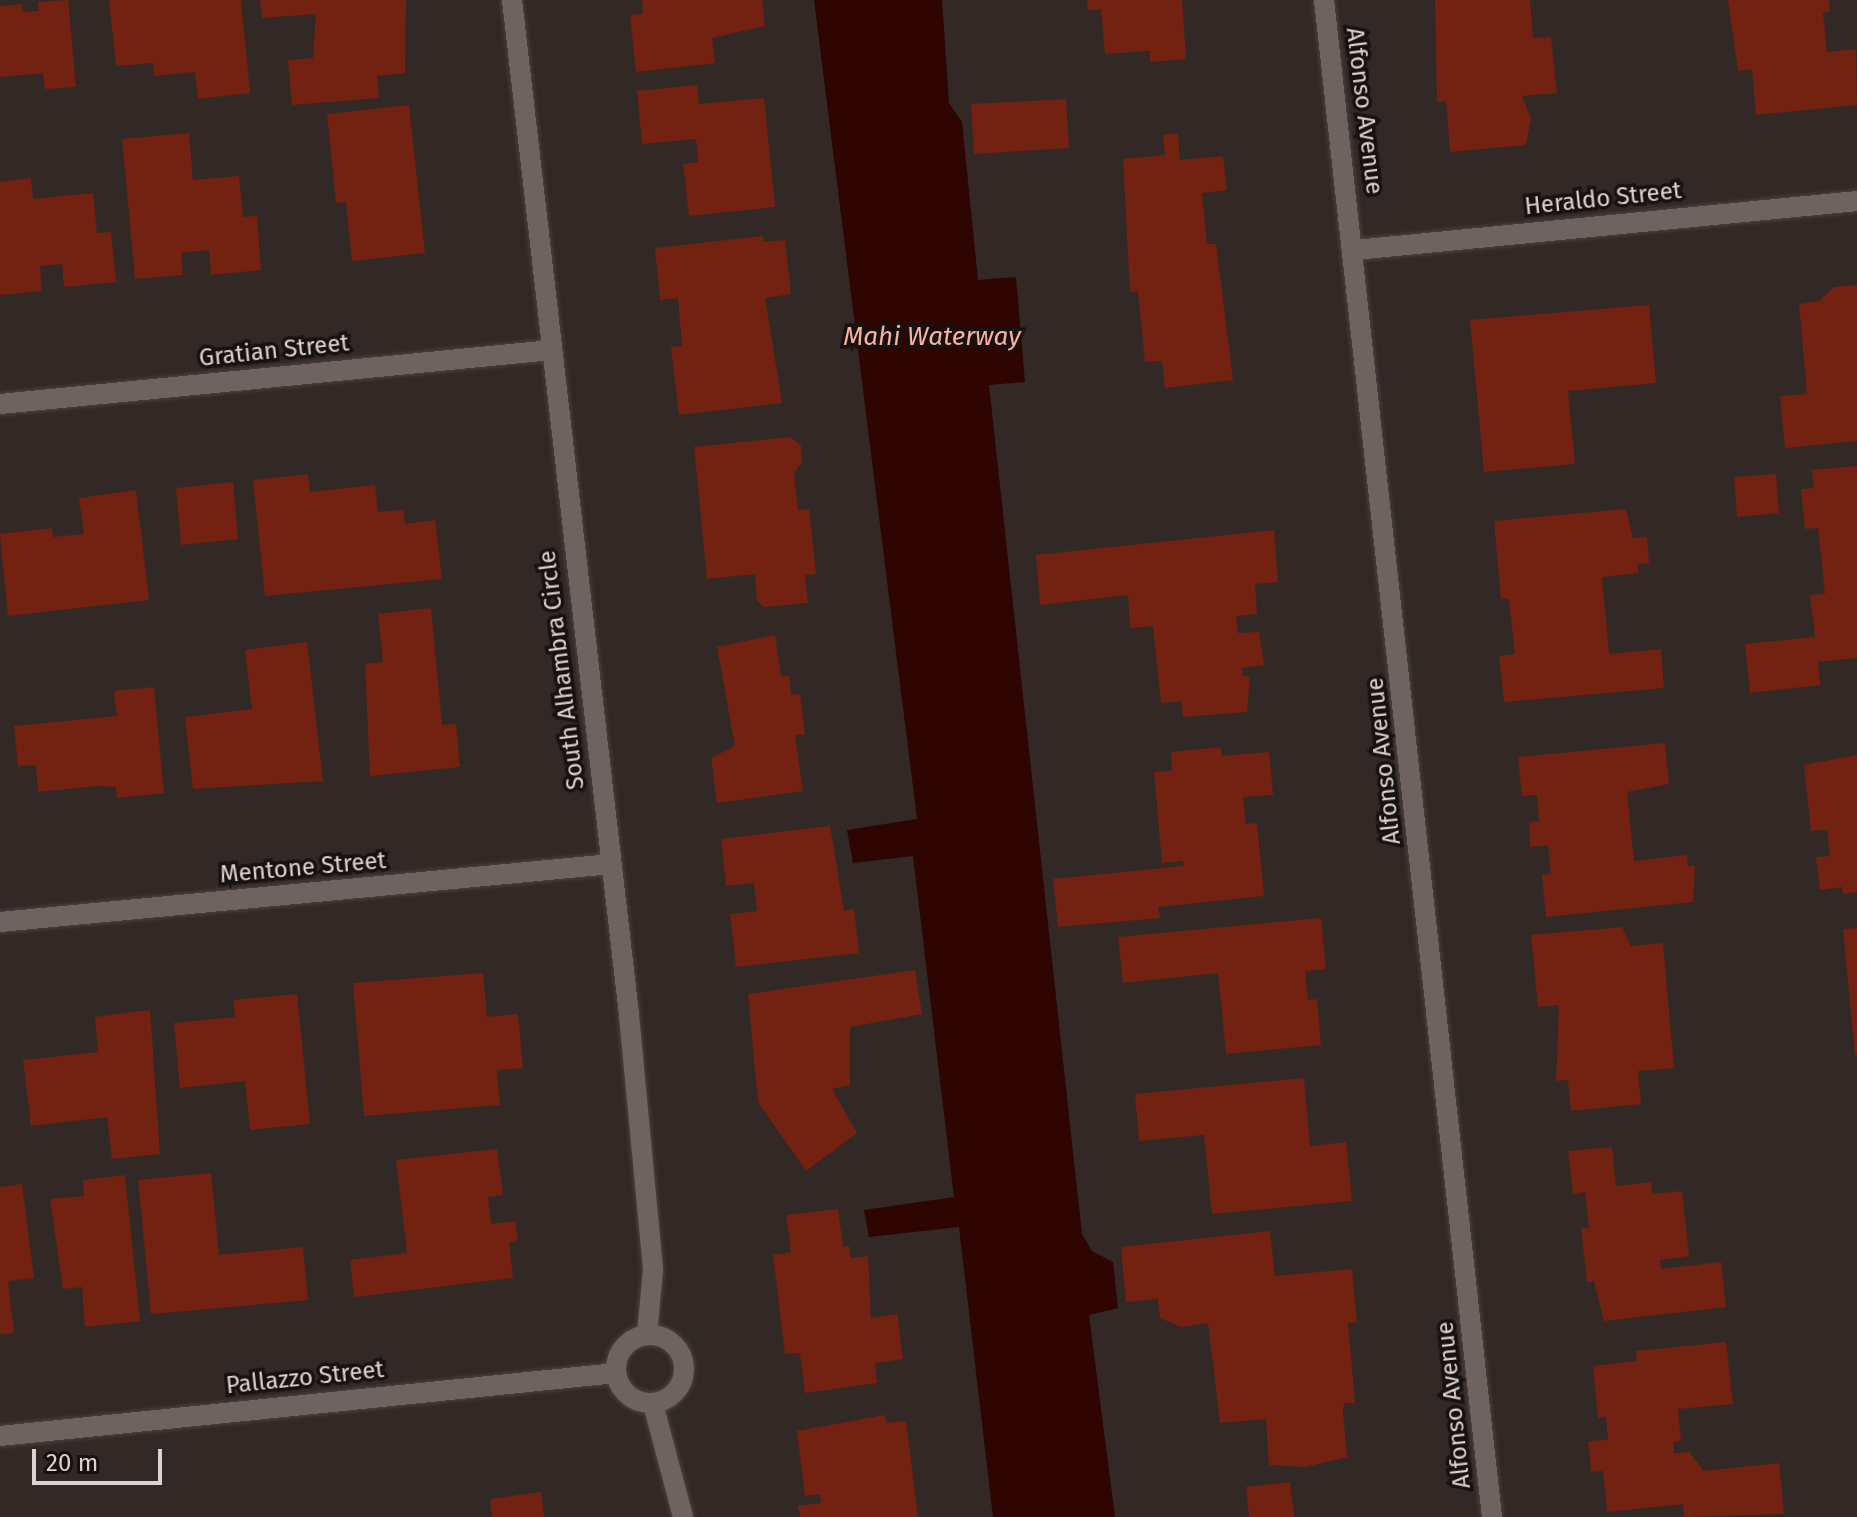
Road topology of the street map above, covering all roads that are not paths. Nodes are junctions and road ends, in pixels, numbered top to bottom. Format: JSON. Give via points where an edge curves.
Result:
{"nodes":[{"id":1,"x":512,"y":0,"type":"edge"},
{"id":2,"x":1324,"y":0,"type":"edge"},
{"id":3,"x":1857,"y":201,"type":"edge"},
{"id":4,"x":1355,"y":250,"type":"junction"},
{"id":5,"x":552,"y":350,"type":"junction"},
{"id":6,"x":0,"y":404,"type":"edge"},
{"id":7,"x":611,"y":864,"type":"junction"},
{"id":8,"x":0,"y":922,"type":"edge"},
{"id":9,"x":647,"y":1335,"type":"junction"},
{"id":10,"x":616,"y":1373,"type":"junction"},
{"id":11,"x":653,"y":1404,"type":"junction"},
{"id":12,"x":0,"y":1436,"type":"edge"},
{"id":13,"x":683,"y":1517,"type":"edge"},
{"id":14,"x":1492,"y":1517,"type":"edge"}],
"edges":[{"from":1,"to":5,"type":"street","name":"South Alhambra Circle"},
{"from":2,"to":4,"type":"street","name":"Alfonso Avenue"},
{"from":3,"to":4,"type":"street","name":"Heraldo Street"},
{"from":4,"to":14,"type":"street","name":"Alfonso Avenue"},
{"from":5,"to":6,"type":"street","name":"Gratian Street"},
{"from":5,"to":7,"type":"street","name":"South Alhambra Circle"},
{"from":7,"to":8,"type":"street","name":"Mentone Street"},
{"from":7,"to":9,"type":"street","name":"South Alhambra Circle","via":[[653,1270]]},
{"from":9,"to":10,"type":"street","via":[[620,1351]]},
{"from":9,"to":11,"type":"street","via":[[668,1340],[685,1366],[680,1387]]},
{"from":10,"to":11,"type":"street","via":[[628,1396]]},
{"from":10,"to":12,"type":"street","name":"Pallazzo Street"},
{"from":11,"to":13,"type":"street","via":[[672,1457]]}]}
